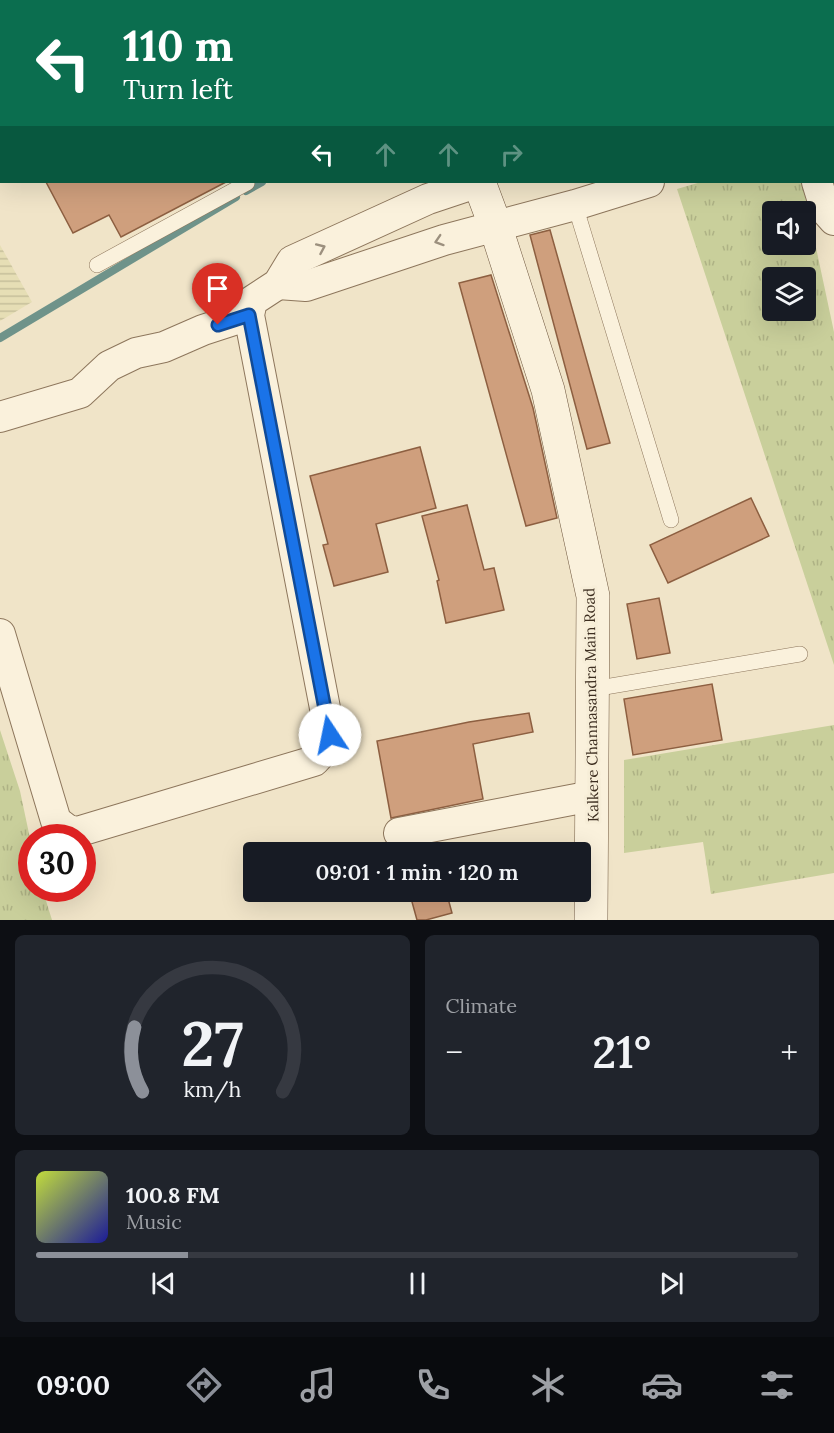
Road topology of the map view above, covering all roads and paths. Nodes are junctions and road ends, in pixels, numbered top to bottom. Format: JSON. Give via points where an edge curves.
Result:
{"nodes":[{"id":1,"x":248,"y":183,"type":"edge"},
{"id":2,"x":476,"y":183,"type":"edge"},
{"id":3,"x":479,"y":183,"type":"edge"},
{"id":4,"x":647,"y":183,"type":"edge"},
{"id":5,"x":818,"y":183,"type":"edge"},
{"id":6,"x":574,"y":205,"type":"junction"},
{"id":7,"x":834,"y":220,"type":"edge"},
{"id":8,"x":495,"y":225,"type":"junction"},
{"id":9,"x":97,"y":265,"type":"dead end"},
{"id":10,"x":278,"y":284,"type":"junction"},
{"id":11,"x":249,"y":315,"type":"junction"},
{"id":12,"x":0,"y":417,"type":"edge"},
{"id":13,"x":671,"y":520,"type":"dead end"},
{"id":14,"x":0,"y":634,"type":"edge"},
{"id":15,"x":800,"y":654,"type":"dead end"},
{"id":16,"x":593,"y":688,"type":"junction"},
{"id":17,"x":592,"y":796,"type":"junction"},
{"id":18,"x":399,"y":833,"type":"dead end"},
{"id":19,"x":591,"y":920,"type":"edge"}],
"edges":[{"from":1,"to":9,"type":"lane"},
{"from":10,"to":2,"type":"street","one_way":true,"via":[[292,261],[428,199]]},
{"from":3,"to":8,"type":"main road","name":"Kalkere Channasandra Main Road"},
{"from":4,"to":6,"type":"street"},
{"from":5,"to":7,"type":"street","via":[[826,211]]},
{"from":6,"to":8,"type":"street"},
{"from":6,"to":13,"type":"lane"},
{"from":8,"to":10,"type":"street","one_way":true,"via":[[306,286]]},
{"from":8,"to":16,"type":"main road","name":"Kalkere Channasandra Main Road","via":[[548,390],[593,596]]},
{"from":10,"to":11,"type":"street","via":[[252,301]]},
{"from":11,"to":12,"type":"street","via":[[164,347],[136,353],[109,366],[80,393]]},
{"from":11,"to":14,"type":"street","via":[[330,735],[325,749],[314,761],[77,832],[68,830],[56,821]]},
{"from":15,"to":16,"type":"lane"},
{"from":16,"to":17,"type":"main road","name":"Kalkere Channasandra Main Road"},
{"from":17,"to":18,"type":"street"},
{"from":17,"to":19,"type":"main road","name":"Kalkere Channasandra Main Road"}]}
